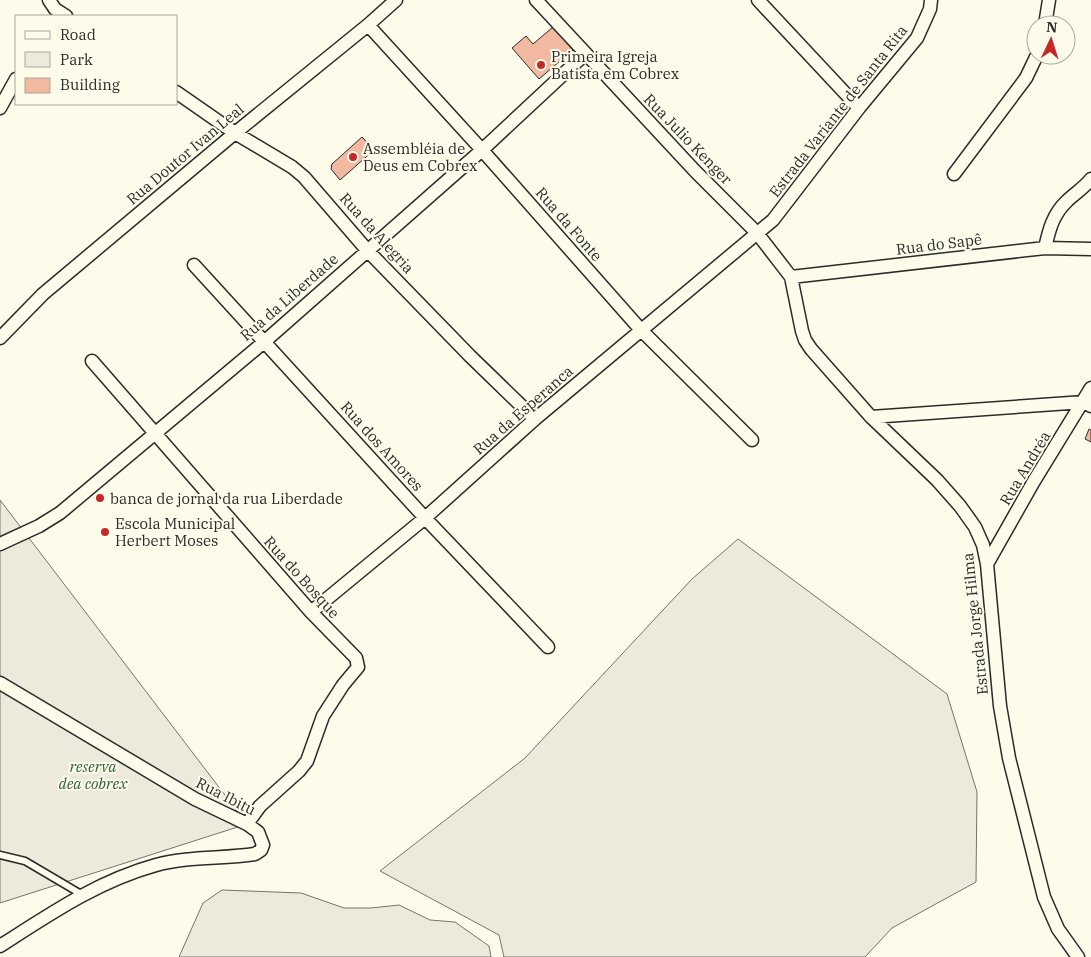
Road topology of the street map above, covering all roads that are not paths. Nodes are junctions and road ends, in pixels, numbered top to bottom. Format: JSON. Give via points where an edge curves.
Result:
{"nodes":[{"id":1,"x":396,"y":0,"type":"edge"},
{"id":2,"x":536,"y":0,"type":"edge"},
{"id":3,"x":758,"y":0,"type":"edge"},
{"id":4,"x":931,"y":0,"type":"edge"},
{"id":5,"x":1049,"y":0,"type":"edge"},
{"id":6,"x":1047,"y":15,"type":"edge"},
{"id":7,"x":368,"y":25,"type":"junction"},
{"id":8,"x":585,"y":54,"type":"junction"},
{"id":9,"x":1032,"y":65,"type":"edge"},
{"id":10,"x":15,"y":81,"type":"edge"},
{"id":11,"x":178,"y":93,"type":"edge"},
{"id":12,"x":0,"y":108,"type":"edge"},
{"id":13,"x":859,"y":108,"type":"junction"},
{"id":14,"x":235,"y":133,"type":"junction"},
{"id":15,"x":482,"y":150,"type":"junction"},
{"id":16,"x":954,"y":174,"type":"dead end"},
{"id":17,"x":1091,"y":179,"type":"edge"},
{"id":18,"x":757,"y":233,"type":"junction"},
{"id":19,"x":1045,"y":248,"type":"junction"},
{"id":20,"x":1091,"y":249,"type":"edge"},
{"id":21,"x":368,"y":250,"type":"junction"},
{"id":22,"x":194,"y":265,"type":"dead end"},
{"id":23,"x":791,"y":277,"type":"junction"},
{"id":24,"x":641,"y":330,"type":"junction"},
{"id":25,"x":0,"y":338,"type":"edge"},
{"id":26,"x":264,"y":342,"type":"junction"},
{"id":27,"x":92,"y":361,"type":"dead end"},
{"id":28,"x":1091,"y":388,"type":"edge"},
{"id":29,"x":1087,"y":404,"type":"edge"},
{"id":30,"x":871,"y":417,"type":"junction"},
{"id":31,"x":535,"y":419,"type":"junction"},
{"id":32,"x":155,"y":434,"type":"junction"},
{"id":33,"x":752,"y":440,"type":"dead end"},
{"id":34,"x":425,"y":518,"type":"junction"},
{"id":35,"x":0,"y":544,"type":"edge"},
{"id":36,"x":988,"y":564,"type":"junction"},
{"id":37,"x":311,"y":612,"type":"junction"},
{"id":38,"x":548,"y":647,"type":"dead end"},
{"id":39,"x":0,"y":683,"type":"edge"},
{"id":40,"x":247,"y":824,"type":"junction"},
{"id":41,"x":0,"y":855,"type":"edge"},
{"id":42,"x":81,"y":894,"type":"junction"},
{"id":43,"x":0,"y":946,"type":"edge"},
{"id":44,"x":1078,"y":957,"type":"edge"}],
"edges":[{"from":1,"to":7,"type":"street","name":"Rua Doutor Ivan Leal"},
{"from":2,"to":8,"type":"street","name":"Rua Julio Kenger"},
{"from":3,"to":13,"type":"street"},
{"from":4,"to":13,"type":"street","name":"Estrada Variante de Santa Rita","via":[[917,38]]},
{"from":5,"to":6,"type":"street"},
{"from":7,"to":14,"type":"street","name":"Rua Doutor Ivan Leal"},
{"from":7,"to":15,"type":"street","name":"Rua da Fonte"},
{"from":8,"to":15,"type":"street","name":"Rua da Liberdade"},
{"from":8,"to":18,"type":"street","name":"Rua Julio Kenger"},
{"from":9,"to":16,"type":"street","via":[[1026,78]]},
{"from":10,"to":12,"type":"street"},
{"from":11,"to":14,"type":"street","name":"Rua da Alegria"},
{"from":13,"to":18,"type":"street","name":"Estrada Variante de Santa Rita","via":[[787,203]]},
{"from":14,"to":21,"type":"street","name":"Rua da Alegria","via":[[304,177]]},
{"from":14,"to":25,"type":"street","name":"Rua Doutor Ivan Leal","via":[[43,294]]},
{"from":15,"to":21,"type":"street","name":"Rua da Liberdade"},
{"from":15,"to":24,"type":"street","name":"Rua da Fonte"},
{"from":17,"to":19,"type":"street","via":[[1053,219]]},
{"from":18,"to":23,"type":"street","name":"Estrada Jorge Hilma"},
{"from":18,"to":24,"type":"street","name":"Rua da Esperanca"},
{"from":19,"to":20,"type":"street","name":"Rua do Sapê"},
{"from":19,"to":23,"type":"street","name":"Rua do Sapê"},
{"from":21,"to":26,"type":"street","name":"Rua da Liberdade"},
{"from":21,"to":31,"type":"street","name":"Rua da Alegria"},
{"from":22,"to":26,"type":"street","name":"Rua dos Amores"},
{"from":23,"to":30,"type":"street","name":"Estrada Jorge Hilma","via":[[805,340]]},
{"from":24,"to":31,"type":"street","name":"Rua da Esperanca"},
{"from":24,"to":33,"type":"street","name":"Rua da Fonte"},
{"from":26,"to":32,"type":"street","name":"Rua da Liberdade"},
{"from":26,"to":34,"type":"street","name":"Rua dos Amores"},
{"from":27,"to":32,"type":"street","name":"Rua do Bosque"},
{"from":28,"to":29,"type":"street","name":"Rua Andréa"},
{"from":29,"to":30,"type":"street"},
{"from":29,"to":36,"type":"street","name":"Rua Andréa","via":[[1034,481]]},
{"from":30,"to":36,"type":"street","name":"Estrada Jorge Hilma","via":[[960,506],[975,527]]},
{"from":31,"to":34,"type":"street","name":"Rua da Esperanca"},
{"from":32,"to":35,"type":"street","name":"Rua da Liberdade","via":[[60,513]]},
{"from":32,"to":37,"type":"street","name":"Rua do Bosque"},
{"from":34,"to":37,"type":"street","name":"Rua da Esperanca"},
{"from":34,"to":38,"type":"street","name":"Rua dos Amores"},
{"from":36,"to":44,"type":"street","name":"Estrada Jorge Hilma","via":[[1000,706],[1009,758],[1044,897],[1058,929]]},
{"from":37,"to":40,"type":"street","name":"Rua do Bosque","via":[[356,658],[358,667],[323,716],[307,761],[260,806]]},
{"from":39,"to":40,"type":"street","name":"Rua Ibitu","via":[[195,799]]},
{"from":40,"to":42,"type":"street","name":"Rua Ibitu","via":[[262,839],[261,850],[255,854],[190,858],[156,865]]},
{"from":41,"to":42,"type":"lane","via":[[25,861]]},
{"from":42,"to":43,"type":"street"}]}
